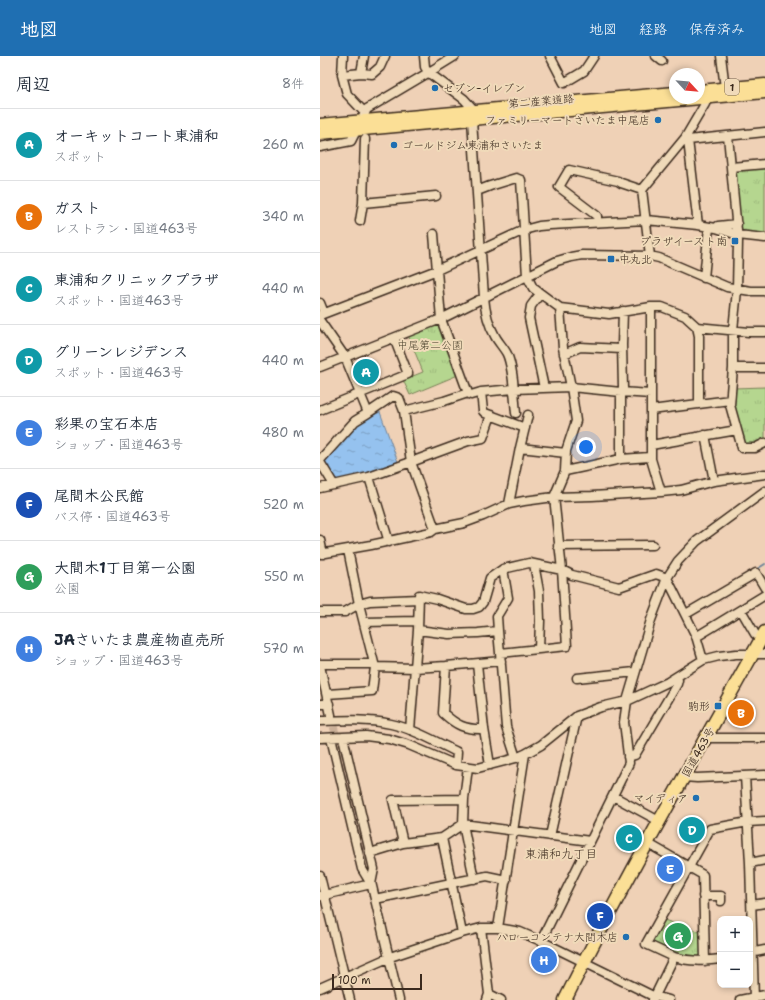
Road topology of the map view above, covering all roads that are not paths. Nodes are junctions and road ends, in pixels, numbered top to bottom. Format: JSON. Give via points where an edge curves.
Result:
{"nodes":[{"id":1,"x":343,"y":56,"type":"edge"},
{"id":2,"x":364,"y":56,"type":"edge"},
{"id":3,"x":386,"y":56,"type":"edge"},
{"id":4,"x":424,"y":56,"type":"edge"},
{"id":5,"x":455,"y":56,"type":"edge"},
{"id":6,"x":550,"y":56,"type":"edge"},
{"id":7,"x":594,"y":56,"type":"edge"},
{"id":8,"x":722,"y":56,"type":"edge"},
{"id":9,"x":361,"y":73,"type":"junction"},
{"id":10,"x":429,"y":73,"type":"junction"},
{"id":11,"x":342,"y":76,"type":"junction"},
{"id":12,"x":765,"y":84,"type":"edge"},
{"id":13,"x":725,"y":88,"type":"junction"},
{"id":14,"x":705,"y":90,"type":"edge"},
{"id":15,"x":669,"y":93,"type":"edge"},
{"id":16,"x":765,"y":93,"type":"edge"},
{"id":17,"x":707,"y":98,"type":"junction"},
{"id":18,"x":473,"y":115,"type":"junction"},
{"id":19,"x":363,"y":117,"type":"junction"},
{"id":20,"x":320,"y":124,"type":"edge"},
{"id":21,"x":356,"y":131,"type":"junction"},
{"id":22,"x":765,"y":132,"type":"edge"},
{"id":23,"x":320,"y":134,"type":"edge"},
{"id":24,"x":728,"y":136,"type":"junction"},
{"id":25,"x":687,"y":139,"type":"junction"},
{"id":26,"x":365,"y":140,"type":"dead end"},
{"id":27,"x":320,"y":147,"type":"edge"},
{"id":28,"x":765,"y":164,"type":"edge"},
{"id":29,"x":731,"y":167,"type":"junction"},
{"id":30,"x":642,"y":190,"type":"junction"},
{"id":31,"x":477,"y":191,"type":"junction"},
{"id":32,"x":436,"y":196,"type":"dead end"},
{"id":33,"x":363,"y":204,"type":"junction"},
{"id":34,"x":646,"y":220,"type":"junction"},
{"id":35,"x":360,"y":221,"type":"dead end"},
{"id":36,"x":597,"y":222,"type":"junction"},
{"id":37,"x":737,"y":224,"type":"junction"},
{"id":38,"x":698,"y":225,"type":"junction"},
{"id":39,"x":712,"y":228,"type":"junction"},
{"id":40,"x":524,"y":230,"type":"junction"},
{"id":41,"x":434,"y":234,"type":"dead end"},
{"id":42,"x":738,"y":235,"type":"junction"},
{"id":43,"x":765,"y":238,"type":"edge"},
{"id":44,"x":480,"y":250,"type":"junction"},
{"id":45,"x":650,"y":256,"type":"junction"},
{"id":46,"x":437,"y":270,"type":"junction"},
{"id":47,"x":527,"y":276,"type":"junction"},
{"id":48,"x":704,"y":278,"type":"junction"},
{"id":49,"x":737,"y":290,"type":"junction"},
{"id":50,"x":765,"y":291,"type":"edge"},
{"id":51,"x":540,"y":294,"type":"junction"},
{"id":52,"x":484,"y":297,"type":"junction"},
{"id":53,"x":320,"y":303,"type":"edge"},
{"id":54,"x":651,"y":306,"type":"junction"},
{"id":55,"x":560,"y":308,"type":"junction"},
{"id":56,"x":622,"y":311,"type":"junction"},
{"id":57,"x":321,"y":316,"type":"edge"},
{"id":58,"x":441,"y":319,"type":"junction"},
{"id":59,"x":697,"y":327,"type":"junction"},
{"id":60,"x":733,"y":330,"type":"junction"},
{"id":61,"x":765,"y":332,"type":"edge"},
{"id":62,"x":394,"y":338,"type":"junction"},
{"id":63,"x":622,"y":349,"type":"junction"},
{"id":64,"x":564,"y":354,"type":"junction"},
{"id":65,"x":345,"y":357,"type":"junction"},
{"id":66,"x":320,"y":367,"type":"edge"},
{"id":67,"x":732,"y":368,"type":"junction"},
{"id":68,"x":765,"y":368,"type":"edge"},
{"id":69,"x":571,"y":387,"type":"junction"},
{"id":70,"x":544,"y":388,"type":"junction"},
{"id":71,"x":514,"y":389,"type":"junction"},
{"id":72,"x":481,"y":392,"type":"junction"},
{"id":73,"x":621,"y":392,"type":"junction"},
{"id":74,"x":468,"y":393,"type":"junction"},
{"id":75,"x":360,"y":394,"type":"junction"},
{"id":76,"x":651,"y":394,"type":"junction"},
{"id":77,"x":730,"y":400,"type":"junction"},
{"id":78,"x":699,"y":404,"type":"junction"},
{"id":79,"x":320,"y":410,"type":"edge"},
{"id":80,"x":651,"y":410,"type":"junction"},
{"id":81,"x":404,"y":411,"type":"junction"},
{"id":82,"x":368,"y":413,"type":"junction"},
{"id":83,"x":516,"y":413,"type":"dead end"},
{"id":84,"x":528,"y":414,"type":"dead end"},
{"id":85,"x":491,"y":415,"type":"junction"},
{"id":86,"x":525,"y":428,"type":"junction"},
{"id":87,"x":737,"y":430,"type":"junction"},
{"id":88,"x":705,"y":436,"type":"junction"},
{"id":89,"x":765,"y":442,"type":"edge"},
{"id":90,"x":651,"y":445,"type":"junction"},
{"id":91,"x":520,"y":448,"type":"junction"},
{"id":92,"x":566,"y":453,"type":"junction"},
{"id":93,"x":650,"y":457,"type":"junction"},
{"id":94,"x":621,"y":459,"type":"junction"},
{"id":95,"x":320,"y":461,"type":"edge"},
{"id":96,"x":411,"y":462,"type":"junction"},
{"id":97,"x":565,"y":471,"type":"junction"},
{"id":98,"x":765,"y":474,"type":"edge"},
{"id":99,"x":369,"y":477,"type":"junction"},
{"id":100,"x":714,"y":481,"type":"junction"},
{"id":101,"x":334,"y":485,"type":"junction"},
{"id":102,"x":320,"y":488,"type":"edge"},
{"id":103,"x":765,"y":491,"type":"edge"},
{"id":104,"x":660,"y":492,"type":"junction"},
{"id":105,"x":554,"y":497,"type":"junction"},
{"id":106,"x":509,"y":504,"type":"junction"},
{"id":107,"x":435,"y":529,"type":"junction"},
{"id":108,"x":320,"y":540,"type":"edge"},
{"id":109,"x":388,"y":542,"type":"junction"},
{"id":110,"x":653,"y":545,"type":"dead end"},
{"id":111,"x":558,"y":546,"type":"junction"},
{"id":112,"x":348,"y":550,"type":"junction"},
{"id":113,"x":322,"y":554,"type":"edge"},
{"id":114,"x":534,"y":564,"type":"junction"},
{"id":115,"x":503,"y":570,"type":"junction"},
{"id":116,"x":562,"y":570,"type":"junction"},
{"id":117,"x":667,"y":578,"type":"junction"},
{"id":118,"x":765,"y":588,"type":"edge"},
{"id":119,"x":765,"y":595,"type":"edge"},
{"id":120,"x":419,"y":599,"type":"junction"},
{"id":121,"x":359,"y":604,"type":"junction"},
{"id":122,"x":741,"y":610,"type":"junction"},
{"id":123,"x":320,"y":612,"type":"edge"},
{"id":124,"x":686,"y":614,"type":"junction"},
{"id":125,"x":418,"y":621,"type":"junction"},
{"id":126,"x":364,"y":622,"type":"junction"},
{"id":127,"x":418,"y":630,"type":"junction"},
{"id":128,"x":498,"y":630,"type":"junction"},
{"id":129,"x":763,"y":635,"type":"edge"},
{"id":130,"x":696,"y":637,"type":"junction"},
{"id":131,"x":539,"y":649,"type":"junction"},
{"id":132,"x":759,"y":654,"type":"edge"},
{"id":133,"x":501,"y":657,"type":"junction"},
{"id":134,"x":703,"y":660,"type":"junction"},
{"id":135,"x":477,"y":664,"type":"junction"},
{"id":136,"x":320,"y":665,"type":"edge"},
{"id":137,"x":374,"y":666,"type":"junction"},
{"id":138,"x":446,"y":666,"type":"junction"},
{"id":139,"x":415,"y":668,"type":"junction"},
{"id":140,"x":635,"y":672,"type":"junction"},
{"id":141,"x":677,"y":677,"type":"junction"},
{"id":142,"x":577,"y":678,"type":"dead end"},
{"id":143,"x":327,"y":694,"type":"junction"},
{"id":144,"x":626,"y":701,"type":"junction"},
{"id":145,"x":320,"y":704,"type":"edge"},
{"id":146,"x":329,"y":704,"type":"junction"},
{"id":147,"x":331,"y":715,"type":"tunnel mouth"},
{"id":148,"x":577,"y":716,"type":"junction"},
{"id":149,"x":320,"y":721,"type":"edge"},
{"id":150,"x":484,"y":729,"type":"junction"},
{"id":151,"x":410,"y":730,"type":"junction"},
{"id":152,"x":343,"y":737,"type":"junction"},
{"id":153,"x":320,"y":738,"type":"edge"},
{"id":154,"x":331,"y":738,"type":"junction"},
{"id":155,"x":705,"y":738,"type":"junction"},
{"id":156,"x":765,"y":738,"type":"edge"},
{"id":157,"x":525,"y":754,"type":"junction"},
{"id":158,"x":628,"y":757,"type":"junction"},
{"id":159,"x":516,"y":758,"type":"junction"},
{"id":160,"x":456,"y":765,"type":"junction"},
{"id":161,"x":490,"y":766,"type":"junction"},
{"id":162,"x":468,"y":768,"type":"junction"},
{"id":163,"x":765,"y":775,"type":"edge"},
{"id":164,"x":745,"y":776,"type":"junction"},
{"id":165,"x":684,"y":777,"type":"junction"},
{"id":166,"x":613,"y":796,"type":"junction"},
{"id":167,"x":464,"y":799,"type":"junction"},
{"id":168,"x":765,"y":820,"type":"edge"},
{"id":169,"x":659,"y":821,"type":"junction"},
{"id":170,"x":748,"y":822,"type":"junction"},
{"id":171,"x":463,"y":824,"type":"junction"},
{"id":172,"x":513,"y":830,"type":"junction"},
{"id":173,"x":550,"y":836,"type":"junction"},
{"id":174,"x":442,"y":838,"type":"junction"},
{"id":175,"x":590,"y":841,"type":"junction"},
{"id":176,"x":403,"y":843,"type":"junction"},
{"id":177,"x":647,"y":843,"type":"junction"},
{"id":178,"x":370,"y":853,"type":"junction"},
{"id":179,"x":765,"y":860,"type":"edge"},
{"id":180,"x":750,"y":863,"type":"junction"},
{"id":181,"x":689,"y":867,"type":"junction"},
{"id":182,"x":368,"y":872,"type":"tunnel mouth"},
{"id":183,"x":320,"y":876,"type":"edge"},
{"id":184,"x":474,"y":879,"type":"junction"},
{"id":185,"x":506,"y":880,"type":"junction"},
{"id":186,"x":451,"y":883,"type":"junction"},
{"id":187,"x":371,"y":884,"type":"junction"},
{"id":188,"x":322,"y":895,"type":"edge"},
{"id":189,"x":703,"y":896,"type":"junction"},
{"id":190,"x":376,"y":899,"type":"junction"},
{"id":191,"x":721,"y":901,"type":"dead end"},
{"id":192,"x":765,"y":903,"type":"edge"},
{"id":193,"x":752,"y":904,"type":"junction"},
{"id":194,"x":481,"y":928,"type":"junction"},
{"id":195,"x":498,"y":928,"type":"junction"},
{"id":196,"x":462,"y":933,"type":"junction"},
{"id":197,"x":541,"y":941,"type":"junction"},
{"id":198,"x":765,"y":950,"type":"edge"},
{"id":199,"x":752,"y":952,"type":"edge"},
{"id":200,"x":753,"y":953,"type":"edge"},
{"id":201,"x":674,"y":957,"type":"junction"},
{"id":202,"x":390,"y":958,"type":"junction"},
{"id":203,"x":717,"y":959,"type":"edge"},
{"id":204,"x":705,"y":961,"type":"junction"},
{"id":205,"x":583,"y":962,"type":"junction"},
{"id":206,"x":753,"y":976,"type":"edge"},
{"id":207,"x":344,"y":977,"type":"junction"},
{"id":208,"x":320,"y":988,"type":"edge"},
{"id":209,"x":765,"y":995,"type":"edge"},
{"id":210,"x":488,"y":997,"type":"edge"},
{"id":211,"x":654,"y":998,"type":"edge"},
{"id":212,"x":754,"y":998,"type":"edge"},
{"id":213,"x":350,"y":1000,"type":"edge"},
{"id":214,"x":399,"y":1000,"type":"edge"},
{"id":215,"x":501,"y":1000,"type":"edge"},
{"id":216,"x":565,"y":1000,"type":"edge"},
{"id":217,"x":669,"y":1000,"type":"edge"},
{"id":218,"x":740,"y":1000,"type":"edge"}],
"edges":[{"from":1,"to":11,"type":"street"},
{"from":2,"to":9,"type":"street"},
{"from":3,"to":9,"type":"street","via":[[380,67],[372,74]]},
{"from":4,"to":10,"type":"street","via":[[425,67]]},
{"from":5,"to":10,"type":"street"},
{"from":6,"to":7,"type":"street","via":[[564,83],[584,71]]},
{"from":8,"to":13,"type":"street"},
{"from":9,"to":11,"type":"street"},
{"from":10,"to":18,"type":"street","via":[[464,99]]},
{"from":10,"to":19,"type":"street","via":[[367,109]]},
{"from":11,"to":19,"type":"street","via":[[347,94]]},
{"from":12,"to":13,"type":"main road","number":"1"},
{"from":13,"to":14,"type":"main road","number":"1"},
{"from":15,"to":18,"type":"main road","name":"第二産業道路","number":"1"},
{"from":16,"to":17,"type":"main road","name":"第二産業道路","number":"1"},
{"from":17,"to":18,"type":"main road","name":"第二産業道路","number":"1"},
{"from":17,"to":25,"type":"street"},
{"from":18,"to":19,"type":"main road","name":"第二産業道路","number":"1"},
{"from":18,"to":21,"type":"main road","name":"第二産業道路","number":"1"},
{"from":18,"to":31,"type":"street"},
{"from":19,"to":20,"type":"main road","name":"第二産業道路","number":"1"},
{"from":19,"to":21,"type":"street"},
{"from":21,"to":23,"type":"main road","name":"第二産業道路","number":"1"},
{"from":21,"to":27,"type":"street","via":[[351,141]]},
{"from":22,"to":24,"type":"street"},
{"from":24,"to":25,"type":"street"},
{"from":24,"to":29,"type":"street"},
{"from":25,"to":30,"type":"street"},
{"from":25,"to":38,"type":"street"},
{"from":26,"to":33,"type":"street"},
{"from":28,"to":29,"type":"street"},
{"from":29,"to":37,"type":"street"},
{"from":30,"to":34,"type":"street"},
{"from":30,"to":36,"type":"street","via":[[618,181],[569,170],[559,187],[597,216]]},
{"from":31,"to":40,"type":"street","via":[[516,178],[521,180]]},
{"from":31,"to":44,"type":"street"},
{"from":32,"to":33,"type":"street"},
{"from":33,"to":35,"type":"street"},
{"from":34,"to":36,"type":"street"},
{"from":34,"to":38,"type":"street"},
{"from":34,"to":45,"type":"street"},
{"from":36,"to":40,"type":"street","via":[[539,226]]},
{"from":37,"to":39,"type":"street"},
{"from":37,"to":42,"type":"street"},
{"from":38,"to":39,"type":"street"},
{"from":39,"to":42,"type":"street"},
{"from":39,"to":48,"type":"street"},
{"from":40,"to":44,"type":"street"},
{"from":40,"to":47,"type":"street"},
{"from":41,"to":46,"type":"street"},
{"from":42,"to":43,"type":"street"},
{"from":42,"to":49,"type":"street"},
{"from":44,"to":46,"type":"street"},
{"from":44,"to":52,"type":"street"},
{"from":45,"to":47,"type":"street","via":[[582,254]]},
{"from":45,"to":48,"type":"street","via":[[667,260]]},
{"from":46,"to":57,"type":"street"},
{"from":46,"to":58,"type":"street"},
{"from":47,"to":51,"type":"street","via":[[533,288]]},
{"from":47,"to":52,"type":"street"},
{"from":48,"to":49,"type":"street"},
{"from":49,"to":50,"type":"street"},
{"from":49,"to":60,"type":"street"},
{"from":51,"to":55,"type":"street"},
{"from":51,"to":70,"type":"street","via":[[531,306],[529,318]]},
{"from":52,"to":58,"type":"street"},
{"from":52,"to":71,"type":"street","via":[[488,323],[507,354]]},
{"from":53,"to":57,"type":"street"},
{"from":54,"to":56,"type":"street"},
{"from":54,"to":59,"type":"street","via":[[662,307],[685,316]]},
{"from":54,"to":76,"type":"street"},
{"from":55,"to":56,"type":"street","via":[[609,314]]},
{"from":55,"to":64,"type":"street"},
{"from":56,"to":63,"type":"street"},
{"from":57,"to":65,"type":"street"},
{"from":58,"to":62,"type":"street"},
{"from":58,"to":74,"type":"street"},
{"from":59,"to":60,"type":"street"},
{"from":59,"to":78,"type":"street"},
{"from":60,"to":61,"type":"street"},
{"from":60,"to":67,"type":"street"},
{"from":62,"to":65,"type":"street"},
{"from":62,"to":75,"type":"street","via":[[408,374]]},
{"from":63,"to":64,"type":"street","via":[[580,347]]},
{"from":63,"to":73,"type":"street"},
{"from":64,"to":69,"type":"street"},
{"from":65,"to":66,"type":"street"},
{"from":65,"to":75,"type":"street"},
{"from":67,"to":68,"type":"street"},
{"from":67,"to":77,"type":"street"},
{"from":69,"to":70,"type":"street"},
{"from":69,"to":73,"type":"street"},
{"from":69,"to":92,"type":"street","via":[[576,421]]},
{"from":70,"to":71,"type":"street"},
{"from":71,"to":72,"type":"street"},
{"from":71,"to":83,"type":"street"},
{"from":72,"to":74,"type":"street","via":[[471,395]]},
{"from":72,"to":85,"type":"street","via":[[484,411]]},
{"from":73,"to":76,"type":"street"},
{"from":73,"to":94,"type":"street"},
{"from":74,"to":81,"type":"street"},
{"from":75,"to":79,"type":"street"},
{"from":75,"to":82,"type":"street"},
{"from":76,"to":80,"type":"street"},
{"from":77,"to":78,"type":"street"},
{"from":77,"to":87,"type":"street"},
{"from":78,"to":80,"type":"street"},
{"from":80,"to":90,"type":"street"},
{"from":81,"to":82,"type":"street","via":[[399,398],[393,396]]},
{"from":81,"to":96,"type":"street"},
{"from":82,"to":95,"type":"street","via":[[355,420]]},
{"from":84,"to":86,"type":"street"},
{"from":85,"to":86,"type":"street"},
{"from":85,"to":96,"type":"street","via":[[483,438]]},
{"from":86,"to":91,"type":"street"},
{"from":87,"to":88,"type":"street"},
{"from":87,"to":89,"type":"street","via":[[742,448],[755,448]]},
{"from":88,"to":90,"type":"street"},
{"from":88,"to":100,"type":"street"},
{"from":90,"to":93,"type":"street"},
{"from":91,"to":92,"type":"street"},
{"from":91,"to":106,"type":"street"},
{"from":92,"to":97,"type":"street"},
{"from":93,"to":94,"type":"street"},
{"from":93,"to":104,"type":"street"},
{"from":94,"to":97,"type":"street"},
{"from":95,"to":101,"type":"street"},
{"from":96,"to":99,"type":"street"},
{"from":96,"to":107,"type":"street"},
{"from":97,"to":105,"type":"street"},
{"from":98,"to":100,"type":"street"},
{"from":99,"to":101,"type":"street"},
{"from":99,"to":109,"type":"street"},
{"from":100,"to":104,"type":"street","via":[[681,490]]},
{"from":101,"to":102,"type":"street"},
{"from":103,"to":117,"type":"street","via":[[698,541],[678,561]]},
{"from":104,"to":105,"type":"street"},
{"from":105,"to":106,"type":"street"},
{"from":105,"to":111,"type":"street"},
{"from":106,"to":107,"type":"street","via":[[464,523]]},
{"from":107,"to":109,"type":"street"},
{"from":108,"to":113,"type":"street"},
{"from":109,"to":112,"type":"street"},
{"from":110,"to":111,"type":"street"},
{"from":111,"to":116,"type":"street"},
{"from":112,"to":113,"type":"street"},
{"from":112,"to":121,"type":"street"},
{"from":114,"to":115,"type":"street"},
{"from":114,"to":116,"type":"street"},
{"from":114,"to":131,"type":"street","via":[[539,591]]},
{"from":115,"to":120,"type":"street","via":[[490,578],[479,607],[466,609],[419,595]]},
{"from":115,"to":128,"type":"street","via":[[508,598],[497,616]]},
{"from":116,"to":117,"type":"street","via":[[619,587],[656,574]]},
{"from":116,"to":131,"type":"street","via":[[567,646]]},
{"from":117,"to":124,"type":"street"},
{"from":117,"to":140,"type":"street"},
{"from":118,"to":124,"type":"street","via":[[756,573]]},
{"from":119,"to":122,"type":"street"},
{"from":120,"to":121,"type":"street","via":[[370,600]]},
{"from":120,"to":125,"type":"street"},
{"from":121,"to":123,"type":"street","via":[[345,612]]},
{"from":121,"to":126,"type":"street"},
{"from":122,"to":129,"type":"street","via":[[755,634]]},
{"from":122,"to":130,"type":"street"},
{"from":124,"to":130,"type":"street"},
{"from":125,"to":126,"type":"street"},
{"from":125,"to":127,"type":"street"},
{"from":126,"to":137,"type":"street"},
{"from":127,"to":128,"type":"street","via":[[449,634]]},
{"from":127,"to":139,"type":"street"},
{"from":128,"to":133,"type":"street"},
{"from":129,"to":132,"type":"highway","name":"国道463号"},
{"from":130,"to":134,"type":"street"},
{"from":131,"to":133,"type":"street"},
{"from":132,"to":134,"type":"street","via":[[725,655]]},
{"from":132,"to":155,"type":"highway","name":"国道463号"},
{"from":133,"to":135,"type":"street"},
{"from":133,"to":159,"type":"street","via":[[506,727]]},
{"from":134,"to":141,"type":"street"},
{"from":135,"to":138,"type":"street"},
{"from":135,"to":150,"type":"street"},
{"from":136,"to":137,"type":"street"},
{"from":136,"to":143,"type":"street"},
{"from":137,"to":139,"type":"street"},
{"from":137,"to":143,"type":"street","via":[[372,691]]},
{"from":138,"to":139,"type":"street"},
{"from":138,"to":150,"type":"street","via":[[443,713],[462,727],[472,730]]},
{"from":139,"to":151,"type":"street"},
{"from":140,"to":142,"type":"street"},
{"from":140,"to":144,"type":"street"},
{"from":141,"to":144,"type":"street"},
{"from":141,"to":158,"type":"street","via":[[677,684],[635,755]]},
{"from":143,"to":146,"type":"street"},
{"from":144,"to":148,"type":"street"},
{"from":144,"to":158,"type":"street","via":[[624,722]]},
{"from":145,"to":146,"type":"street"},
{"from":146,"to":147,"type":"street"},
{"from":148,"to":157,"type":"street","via":[[541,745]]},
{"from":148,"to":173,"type":"street"},
{"from":149,"to":151,"type":"street","via":[[366,720],[393,724]]},
{"from":150,"to":161,"type":"street"},
{"from":151,"to":160,"type":"street","via":[[457,752]]},
{"from":152,"to":154,"type":"street"},
{"from":152,"to":160,"type":"street","via":[[389,739]]},
{"from":152,"to":178,"type":"street"},
{"from":153,"to":154,"type":"street"},
{"from":154,"to":187,"type":"street","via":[[362,869]]},
{"from":155,"to":156,"type":"street"},
{"from":155,"to":165,"type":"highway","name":"国道463号"},
{"from":157,"to":159,"type":"street"},
{"from":157,"to":172,"type":"street"},
{"from":158,"to":166,"type":"street","via":[[629,763]]},
{"from":159,"to":161,"type":"street"},
{"from":160,"to":162,"type":"street"},
{"from":161,"to":162,"type":"street"},
{"from":162,"to":167,"type":"street"},
{"from":163,"to":164,"type":"street"},
{"from":164,"to":165,"type":"street"},
{"from":164,"to":170,"type":"street"},
{"from":165,"to":169,"type":"highway","name":"国道463号"},
{"from":166,"to":169,"type":"street"},
{"from":166,"to":175,"type":"street"},
{"from":167,"to":171,"type":"street"},
{"from":167,"to":176,"type":"street","via":[[393,800]]},
{"from":168,"to":170,"type":"street"},
{"from":169,"to":177,"type":"highway","name":"国道463号"},
{"from":170,"to":180,"type":"street"},
{"from":170,"to":181,"type":"street","via":[[710,829]]},
{"from":171,"to":172,"type":"street"},
{"from":171,"to":174,"type":"street"},
{"from":171,"to":184,"type":"street"},
{"from":172,"to":173,"type":"street"},
{"from":172,"to":185,"type":"street"},
{"from":173,"to":175,"type":"street"},
{"from":174,"to":176,"type":"street"},
{"from":174,"to":186,"type":"street"},
{"from":175,"to":197,"type":"street"},
{"from":176,"to":178,"type":"street"},
{"from":177,"to":181,"type":"street"},
{"from":177,"to":205,"type":"highway","name":"国道463号"},
{"from":178,"to":187,"type":"street","via":[[374,870]]},
{"from":179,"to":180,"type":"street"},
{"from":180,"to":193,"type":"street"},
{"from":181,"to":189,"type":"street","via":[[703,875]]},
{"from":181,"to":201,"type":"street","via":[[646,944]]},
{"from":182,"to":187,"type":"street"},
{"from":183,"to":188,"type":"street"},
{"from":184,"to":185,"type":"street","via":[[487,876]]},
{"from":184,"to":186,"type":"street"},
{"from":185,"to":195,"type":"street"},
{"from":186,"to":190,"type":"street"},
{"from":186,"to":196,"type":"street"},
{"from":187,"to":188,"type":"street"},
{"from":187,"to":190,"type":"street"},
{"from":188,"to":207,"type":"street"},
{"from":189,"to":191,"type":"street","via":[[721,896]]},
{"from":189,"to":204,"type":"street"},
{"from":190,"to":202,"type":"street"},
{"from":192,"to":193,"type":"street"},
{"from":193,"to":199,"type":"street"},
{"from":194,"to":195,"type":"street"},
{"from":194,"to":196,"type":"street"},
{"from":194,"to":210,"type":"street"},
{"from":195,"to":197,"type":"street","via":[[520,932]]},
{"from":196,"to":202,"type":"street"},
{"from":197,"to":205,"type":"street"},
{"from":198,"to":200,"type":"street"},
{"from":201,"to":204,"type":"street"},
{"from":201,"to":211,"type":"street"},
{"from":202,"to":207,"type":"street"},
{"from":202,"to":214,"type":"street"},
{"from":203,"to":204,"type":"street"},
{"from":205,"to":211,"type":"street"},
{"from":205,"to":216,"type":"highway","name":"国道463号"},
{"from":206,"to":212,"type":"street"},
{"from":207,"to":208,"type":"street"},
{"from":207,"to":213,"type":"street"},
{"from":209,"to":212,"type":"street"},
{"from":210,"to":215,"type":"street"},
{"from":211,"to":217,"type":"street"},
{"from":212,"to":218,"type":"street"}]}
